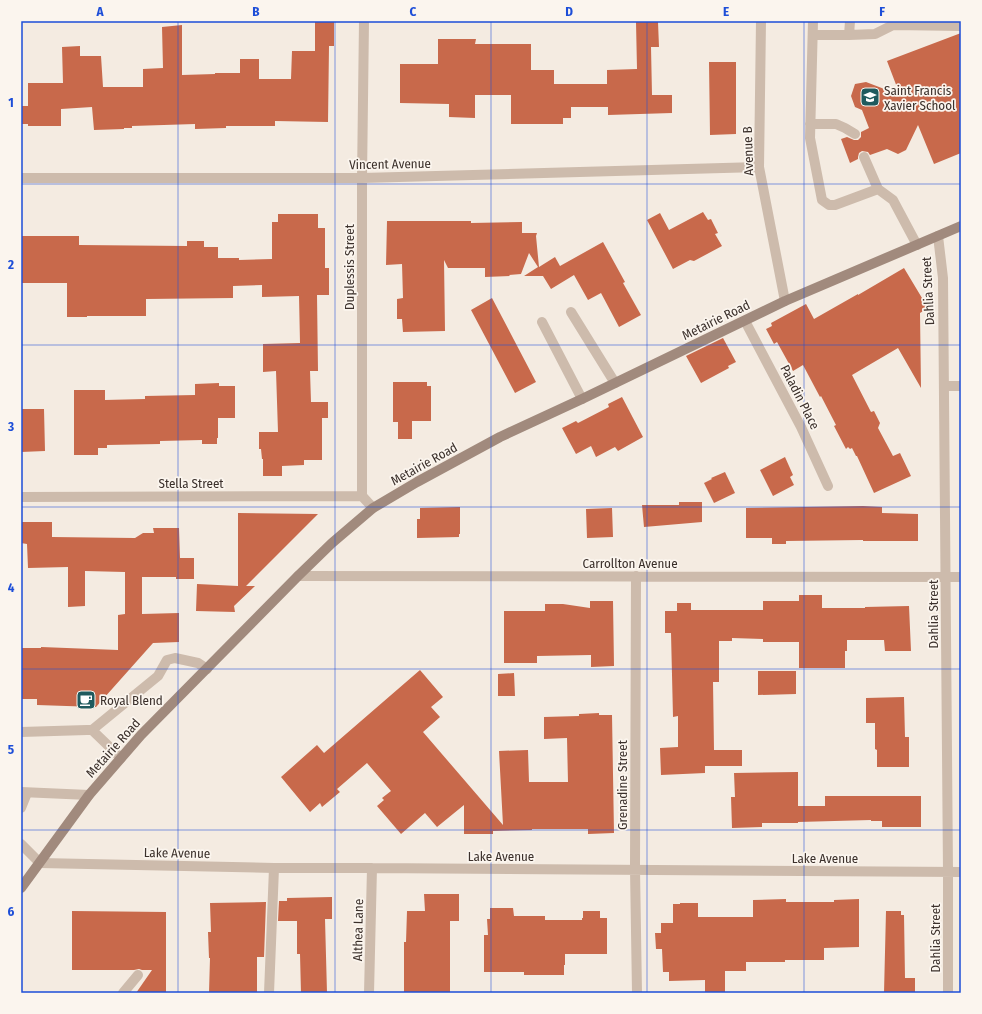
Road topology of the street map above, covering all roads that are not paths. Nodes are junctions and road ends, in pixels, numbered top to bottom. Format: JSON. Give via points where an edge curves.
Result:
{"nodes":[{"id":1,"x":364,"y":21,"type":"edge"},
{"id":2,"x":761,"y":21,"type":"edge"},
{"id":3,"x":813,"y":21,"type":"edge"},
{"id":4,"x":850,"y":21,"type":"edge"},
{"id":5,"x":961,"y":26,"type":"edge"},
{"id":6,"x":813,"y":35,"type":"junction"},
{"id":7,"x":849,"y":35,"type":"junction"},
{"id":8,"x":810,"y":124,"type":"junction"},
{"id":9,"x":855,"y":134,"type":"dead end"},
{"id":10,"x":864,"y":157,"type":"dead end"},
{"id":11,"x":759,"y":167,"type":"junction"},
{"id":12,"x":21,"y":178,"type":"edge"},
{"id":13,"x":362,"y":178,"type":"junction"},
{"id":14,"x":878,"y":189,"type":"junction"},
{"id":15,"x":961,"y":226,"type":"edge"},
{"id":16,"x":938,"y":236,"type":"junction"},
{"id":17,"x":917,"y":245,"type":"junction"},
{"id":18,"x":785,"y":301,"type":"junction"},
{"id":19,"x":571,"y":312,"type":"dead end"},
{"id":20,"x":745,"y":321,"type":"junction"},
{"id":21,"x":542,"y":322,"type":"dead end"},
{"id":22,"x":614,"y":384,"type":"junction"},
{"id":23,"x":944,"y":386,"type":"junction"},
{"id":24,"x":961,"y":386,"type":"edge"},
{"id":25,"x":582,"y":399,"type":"junction"},
{"id":26,"x":828,"y":486,"type":"dead end"},
{"id":27,"x":362,"y":496,"type":"junction"},
{"id":28,"x":21,"y":497,"type":"edge"},
{"id":29,"x":373,"y":508,"type":"junction"},
{"id":30,"x":298,"y":576,"type":"junction"},
{"id":31,"x":636,"y":576,"type":"junction"},
{"id":32,"x":946,"y":577,"type":"junction"},
{"id":33,"x":961,"y":577,"type":"edge"},
{"id":34,"x":207,"y":669,"type":"junction"},
{"id":35,"x":92,"y":730,"type":"junction"},
{"id":36,"x":21,"y":732,"type":"edge"},
{"id":37,"x":121,"y":758,"type":"junction"},
{"id":38,"x":24,"y":792,"type":"edge"},
{"id":39,"x":89,"y":794,"type":"junction"},
{"id":40,"x":21,"y":808,"type":"edge"},
{"id":41,"x":23,"y":849,"type":"edge"},
{"id":42,"x":40,"y":863,"type":"junction"},
{"id":43,"x":274,"y":868,"type":"junction"},
{"id":44,"x":372,"y":868,"type":"junction"},
{"id":45,"x":635,"y":869,"type":"junction"},
{"id":46,"x":948,"y":872,"type":"junction"},
{"id":47,"x":961,"y":872,"type":"edge"},
{"id":48,"x":21,"y":888,"type":"edge"},
{"id":49,"x":138,"y":975,"type":"dead end"},
{"id":50,"x":124,"y":993,"type":"edge"},
{"id":51,"x":269,"y":993,"type":"edge"},
{"id":52,"x":369,"y":993,"type":"edge"},
{"id":53,"x":637,"y":993,"type":"edge"},
{"id":54,"x":948,"y":993,"type":"edge"}],
"edges":[{"from":1,"to":13,"type":"street","name":"Duplessis Street"},
{"from":2,"to":11,"type":"street","name":"Avenue B"},
{"from":3,"to":6,"type":"street"},
{"from":4,"to":7,"type":"street"},
{"from":5,"to":7,"type":"street","via":[[893,25],[875,34]]},
{"from":6,"to":7,"type":"street"},
{"from":6,"to":8,"type":"street"},
{"from":8,"to":9,"type":"street","via":[[836,124]]},
{"from":8,"to":14,"type":"street","via":[[810,138],[822,200],[829,205],[835,205]]},
{"from":10,"to":14,"type":"street"},
{"from":11,"to":13,"type":"street","name":"Vincent Avenue"},
{"from":11,"to":18,"type":"street","name":"Avenue B"},
{"from":12,"to":13,"type":"street","name":"Vincent Avenue"},
{"from":13,"to":27,"type":"street","name":"Duplessis Street"},
{"from":14,"to":17,"type":"street","via":[[893,200]]},
{"from":15,"to":16,"type":"main road","name":"Metairie Road"},
{"from":16,"to":17,"type":"main road","name":"Metairie Road"},
{"from":16,"to":23,"type":"street","name":"Dahlia Street","via":[[943,278]]},
{"from":17,"to":18,"type":"main road","name":"Metairie Road"},
{"from":18,"to":20,"type":"main road","name":"Metairie Road"},
{"from":19,"to":22,"type":"street"},
{"from":20,"to":22,"type":"main road","name":"Metairie Road"},
{"from":20,"to":26,"type":"street","name":"Paladin Place","via":[[801,427]]},
{"from":21,"to":25,"type":"street"},
{"from":22,"to":25,"type":"main road","name":"Metairie Road"},
{"from":23,"to":24,"type":"street"},
{"from":23,"to":32,"type":"street","name":"Dahlia Street"},
{"from":25,"to":29,"type":"main road","name":"Metairie Road","via":[[500,437]]},
{"from":27,"to":28,"type":"street","name":"Stella Street"},
{"from":27,"to":29,"type":"street"},
{"from":29,"to":30,"type":"main road","name":"Metairie Road"},
{"from":30,"to":31,"type":"street","name":"Carrollton Avenue"},
{"from":30,"to":34,"type":"main road","name":"Metairie Road"},
{"from":31,"to":32,"type":"street","name":"Carrollton Avenue"},
{"from":31,"to":45,"type":"street","name":"Grenadine Street"},
{"from":32,"to":33,"type":"street","name":"Carrollton Avenue"},
{"from":32,"to":46,"type":"street","name":"Dahlia Street"},
{"from":34,"to":35,"type":"street","via":[[198,663],[175,658],[167,660],[158,676]]},
{"from":34,"to":37,"type":"main road","name":"Metairie Road"},
{"from":35,"to":36,"type":"street"},
{"from":35,"to":37,"type":"street"},
{"from":37,"to":39,"type":"main road","name":"Metairie Road"},
{"from":38,"to":39,"type":"street"},
{"from":38,"to":40,"type":"street"},
{"from":39,"to":42,"type":"main road","name":"Metairie Road"},
{"from":41,"to":42,"type":"street"},
{"from":42,"to":43,"type":"street","name":"Lake Avenue"},
{"from":42,"to":48,"type":"main road","name":"Metairie Road"},
{"from":43,"to":44,"type":"street","name":"Lake Avenue"},
{"from":43,"to":51,"type":"street"},
{"from":44,"to":45,"type":"street","name":"Lake Avenue"},
{"from":44,"to":52,"type":"street","name":"Althea Lane"},
{"from":45,"to":46,"type":"street","name":"Lake Avenue"},
{"from":45,"to":53,"type":"street","name":"Grenadine Street"},
{"from":46,"to":47,"type":"street","name":"Lake Avenue"},
{"from":46,"to":54,"type":"street","name":"Dahlia Street"},
{"from":49,"to":50,"type":"street"}]}
